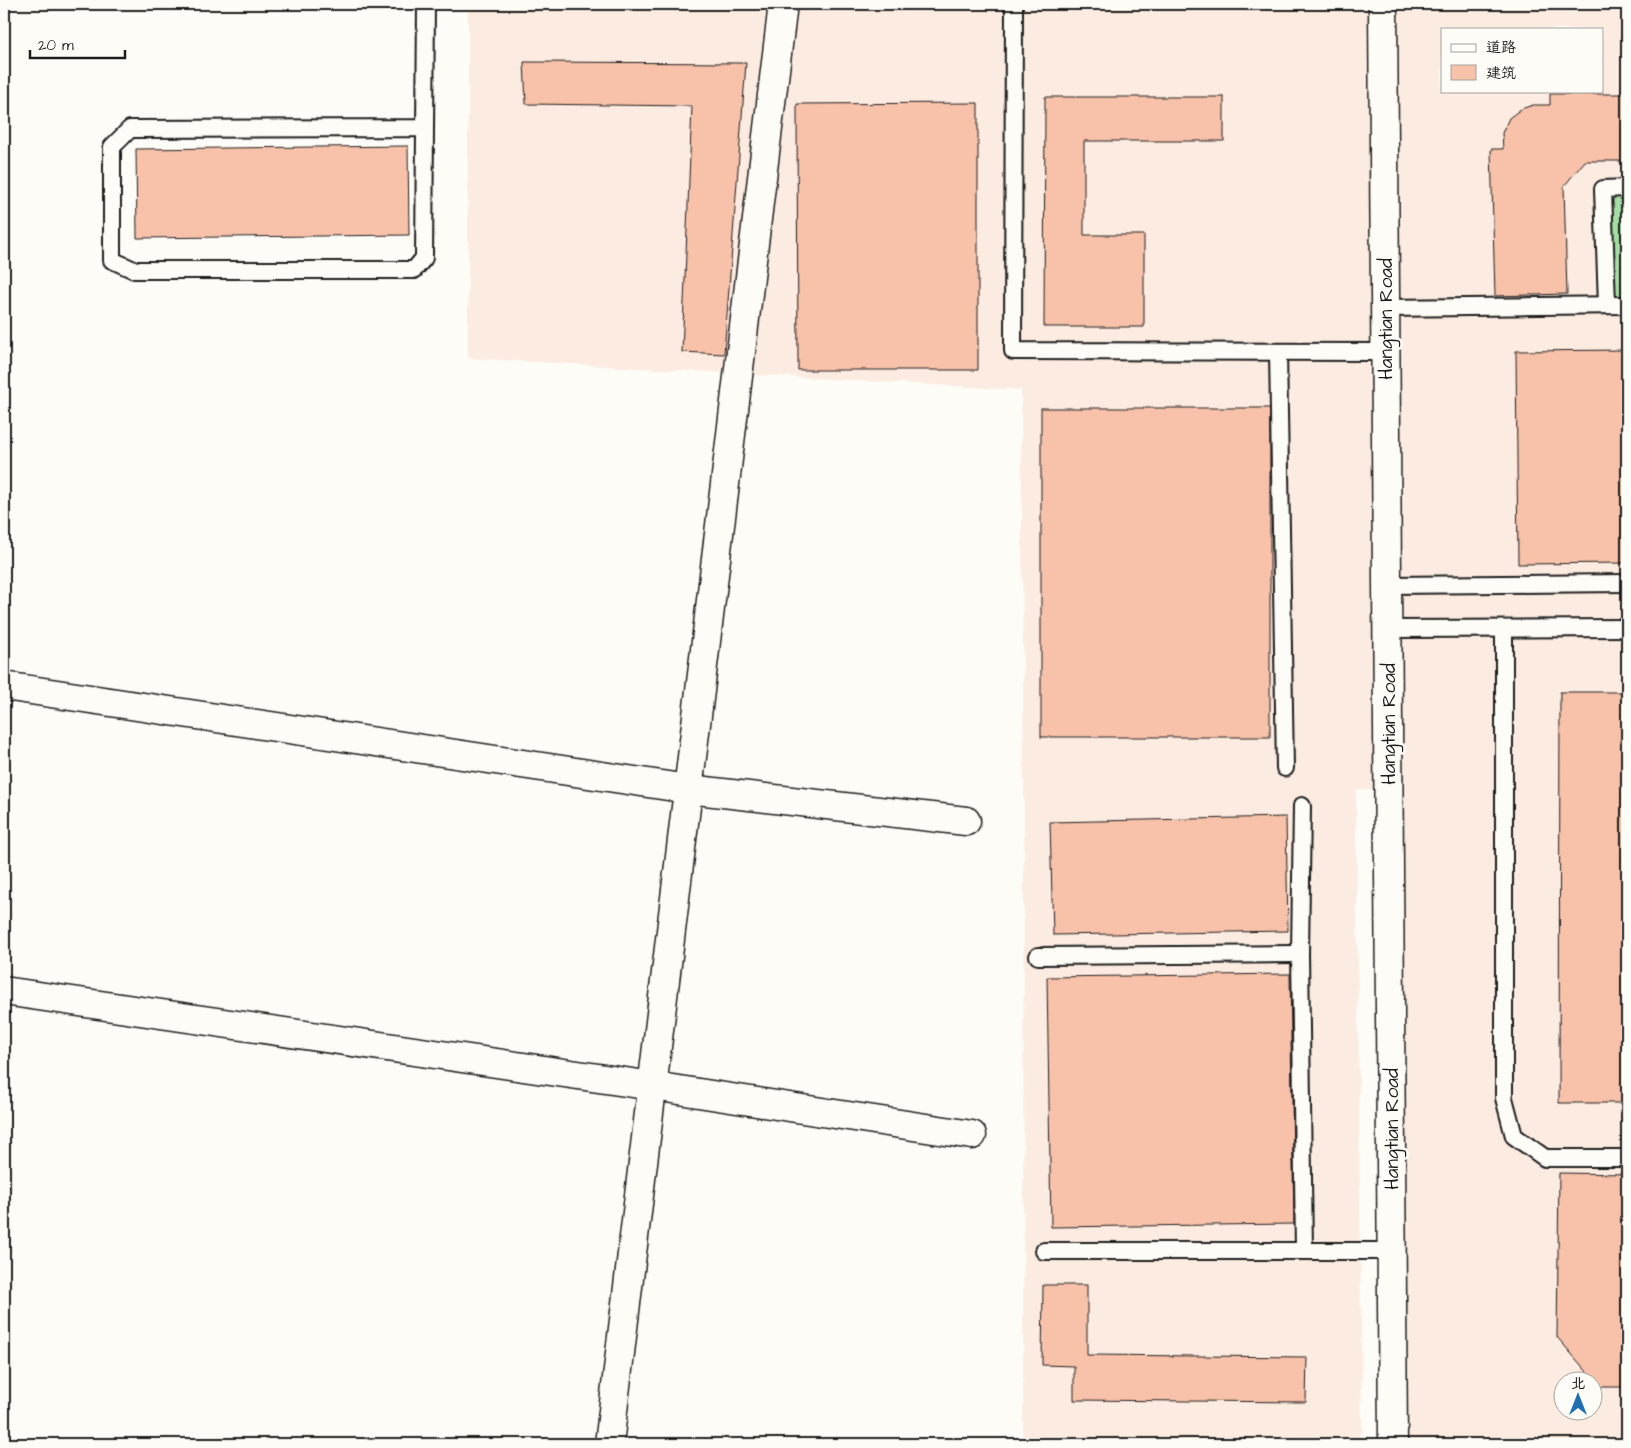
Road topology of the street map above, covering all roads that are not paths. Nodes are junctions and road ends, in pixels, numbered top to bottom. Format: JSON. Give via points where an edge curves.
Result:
{"nodes":[{"id":1,"x":426,"y":4,"type":"edge"},
{"id":2,"x":783,"y":4,"type":"edge"},
{"id":3,"x":1014,"y":4,"type":"edge"},
{"id":4,"x":1383,"y":4,"type":"edge"},
{"id":5,"x":425,"y":128,"type":"junction"},
{"id":6,"x":1627,"y":188,"type":"edge"},
{"id":7,"x":1607,"y":305,"type":"junction"},
{"id":8,"x":1627,"y":305,"type":"edge"},
{"id":9,"x":1385,"y":308,"type":"junction"},
{"id":10,"x":1278,"y":352,"type":"junction"},
{"id":11,"x":1386,"y":352,"type":"junction"},
{"id":12,"x":1627,"y":583,"type":"edge"},
{"id":13,"x":1388,"y":585,"type":"junction"},
{"id":14,"x":1627,"y":628,"type":"edge"},
{"id":15,"x":1388,"y":629,"type":"junction"},
{"id":16,"x":1504,"y":629,"type":"junction"},
{"id":17,"x":4,"y":686,"type":"edge"},
{"id":18,"x":1285,"y":768,"type":"dead end"},
{"id":19,"x":688,"y":788,"type":"junction"},
{"id":20,"x":1302,"y":806,"type":"dead end"},
{"id":21,"x":966,"y":821,"type":"dead end"},
{"id":22,"x":1300,"y":954,"type":"junction"},
{"id":23,"x":1038,"y":956,"type":"dead end"},
{"id":24,"x":4,"y":992,"type":"edge"},
{"id":25,"x":652,"y":1086,"type":"junction"},
{"id":26,"x":972,"y":1135,"type":"dead end"},
{"id":27,"x":1627,"y":1158,"type":"edge"},
{"id":28,"x":1044,"y":1250,"type":"dead end"},
{"id":29,"x":1304,"y":1250,"type":"junction"},
{"id":30,"x":1392,"y":1250,"type":"junction"},
{"id":31,"x":610,"y":1444,"type":"edge"},
{"id":32,"x":1393,"y":1444,"type":"edge"}],
"edges":[{"from":1,"to":5,"type":"lane"},
{"from":2,"to":19,"type":"street"},
{"from":3,"to":10,"type":"lane","via":[[1013,351]]},
{"from":4,"to":9,"type":"street","name":"Hangtian Road"},
{"from":5,"to":5,"type":"lane","via":[[424,258],[414,270],[134,270],[112,260],[112,147],[130,129]]},
{"from":6,"to":7,"type":"lane","via":[[1603,189]]},
{"from":7,"to":8,"type":"lane"},
{"from":7,"to":9,"type":"lane"},
{"from":9,"to":11,"type":"street","name":"Hangtian Road"},
{"from":10,"to":11,"type":"lane"},
{"from":10,"to":18,"type":"lane"},
{"from":11,"to":13,"type":"street","name":"Hangtian Road"},
{"from":12,"to":13,"type":"lane"},
{"from":13,"to":15,"type":"street","name":"Hangtian Road"},
{"from":14,"to":16,"type":"lane"},
{"from":15,"to":16,"type":"lane"},
{"from":15,"to":30,"type":"street","name":"Hangtian Road"},
{"from":16,"to":27,"type":"lane","via":[[1504,1098],[1514,1136],[1546,1158]]},
{"from":17,"to":19,"type":"street"},
{"from":19,"to":21,"type":"street"},
{"from":19,"to":25,"type":"street"},
{"from":20,"to":22,"type":"lane"},
{"from":22,"to":23,"type":"lane"},
{"from":22,"to":29,"type":"lane"},
{"from":24,"to":25,"type":"street"},
{"from":25,"to":26,"type":"street"},
{"from":25,"to":31,"type":"street"},
{"from":28,"to":29,"type":"lane"},
{"from":29,"to":30,"type":"lane"},
{"from":30,"to":32,"type":"street","name":"Hangtian Road"}]}
